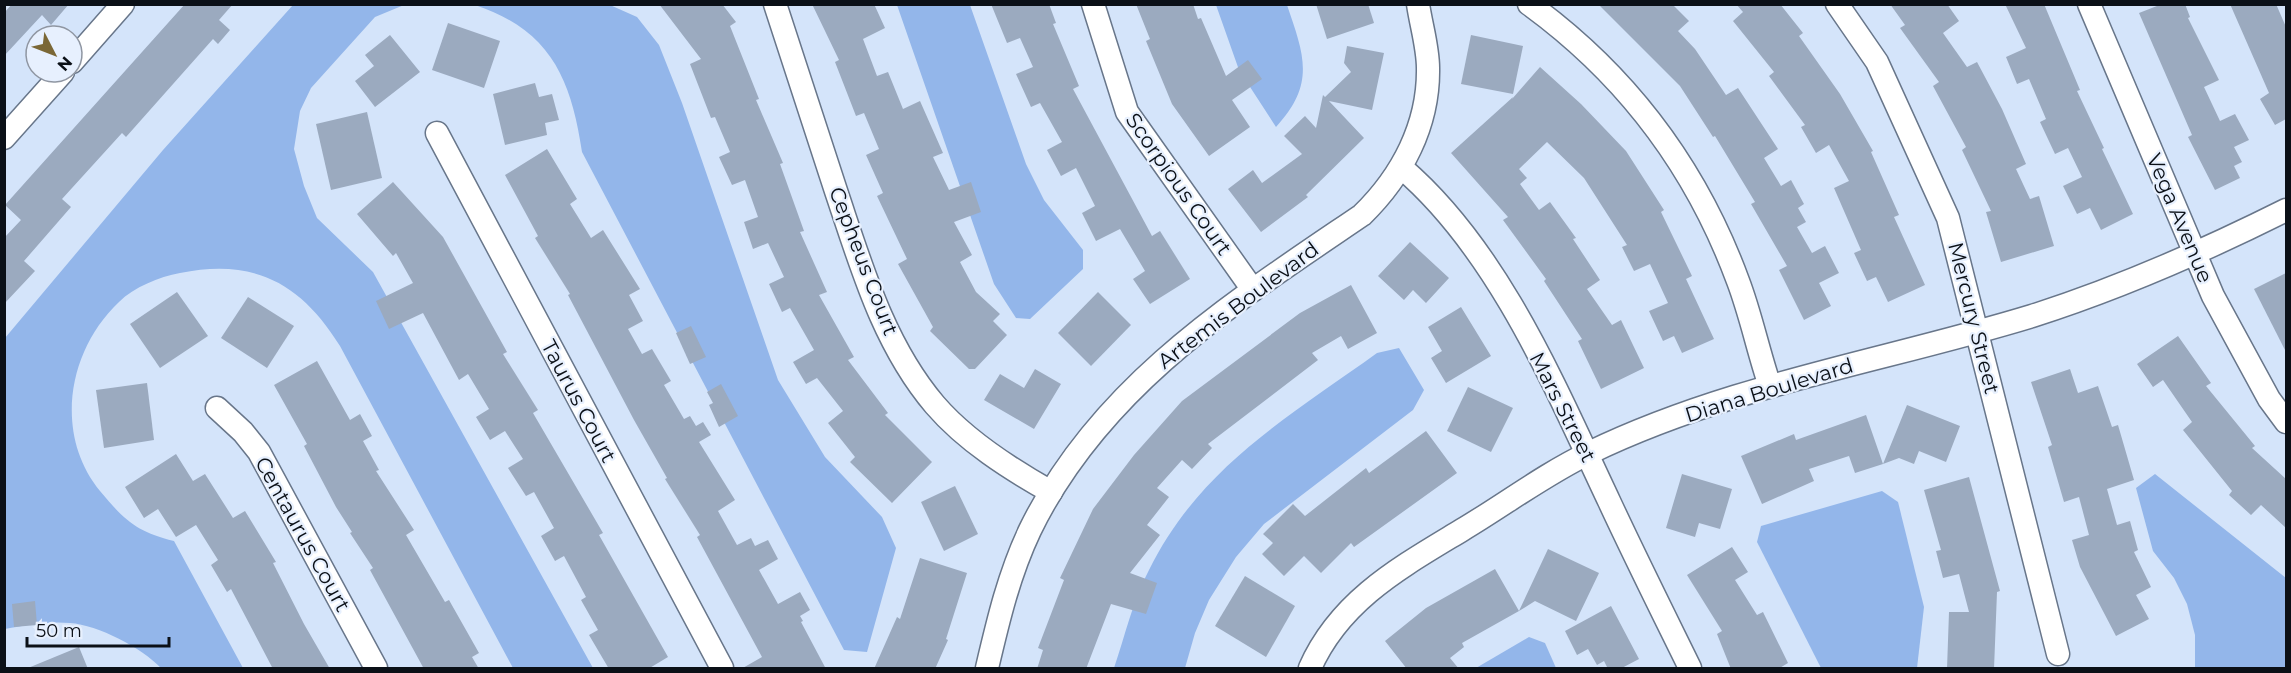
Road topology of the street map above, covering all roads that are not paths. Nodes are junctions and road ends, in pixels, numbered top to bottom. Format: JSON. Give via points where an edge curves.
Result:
{"nodes":[{"id":1,"x":123,"y":4,"type":"edge"},
{"id":2,"x":775,"y":4,"type":"edge"},
{"id":3,"x":1093,"y":4,"type":"edge"},
{"id":4,"x":1418,"y":4,"type":"edge"},
{"id":5,"x":1529,"y":4,"type":"edge"},
{"id":6,"x":1837,"y":4,"type":"edge"},
{"id":7,"x":2089,"y":4,"type":"edge"},
{"id":8,"x":84,"y":48,"type":"edge"},
{"id":9,"x":52,"y":84,"type":"edge"},
{"id":10,"x":437,"y":133,"type":"dead end"},
{"id":11,"x":4,"y":138,"type":"edge"},
{"id":12,"x":1402,"y":168,"type":"junction"},
{"id":13,"x":2286,"y":210,"type":"edge"},
{"id":14,"x":2194,"y":256,"type":"junction"},
{"id":15,"x":1253,"y":290,"type":"junction"},
{"id":16,"x":1978,"y":332,"type":"junction"},
{"id":17,"x":1770,"y":386,"type":"junction"},
{"id":18,"x":217,"y":408,"type":"dead end"},
{"id":19,"x":2286,"y":422,"type":"edge"},
{"id":20,"x":1587,"y":454,"type":"junction"},
{"id":21,"x":1051,"y":492,"type":"junction"},
{"id":22,"x":2058,"y":654,"type":"dead end"},
{"id":23,"x":376,"y":669,"type":"edge"},
{"id":24,"x":722,"y":669,"type":"edge"},
{"id":25,"x":987,"y":669,"type":"edge"},
{"id":26,"x":1310,"y":669,"type":"edge"},
{"id":27,"x":1690,"y":669,"type":"edge"}],
"edges":[{"from":1,"to":8,"type":"street"},
{"from":2,"to":21,"type":"street","name":"Cepheus Court","via":[[863,273],[882,320],[908,366],[934,404],[953,423],[1023,476]]},
{"from":3,"to":15,"type":"street","name":"Scorpious Court","via":[[1128,112]]},
{"from":4,"to":12,"type":"street","name":"Artemis Boulevard","via":[[1428,66],[1427,97]]},
{"from":5,"to":17,"type":"street","via":[[1563,29],[1610,74],[1652,120],[1687,172],[1732,266]]},
{"from":6,"to":16,"type":"street","name":"Mercury Street","via":[[1877,62],[1948,218]]},
{"from":7,"to":14,"type":"street","name":"Vega Avenue"},
{"from":9,"to":11,"type":"street"},
{"from":10,"to":24,"type":"street","name":"Taurus Court"},
{"from":12,"to":15,"type":"street","name":"Artemis Boulevard","via":[[1383,195],[1362,215]]},
{"from":12,"to":20,"type":"street","name":"Mars Street","via":[[1439,201],[1501,288]]},
{"from":13,"to":14,"type":"street","name":"Diana Boulevard"},
{"from":14,"to":16,"type":"street","name":"Diana Boulevard","via":[[2097,294]]},
{"from":14,"to":19,"type":"street","name":"Vega Avenue","via":[[2269,399]]},
{"from":15,"to":21,"type":"street","name":"Artemis Boulevard","via":[[1178,346],[1131,388],[1083,444]]},
{"from":16,"to":17,"type":"street","name":"Diana Boulevard"},
{"from":16,"to":22,"type":"street","name":"Mercury Street"},
{"from":17,"to":20,"type":"street","name":"Diana Boulevard","via":[[1645,429]]},
{"from":18,"to":23,"type":"street","name":"Centaurus Court","via":[[259,452]]},
{"from":20,"to":26,"type":"street","name":"Diana Boulevard","via":[[1394,572],[1361,597],[1321,645]]},
{"from":20,"to":27,"type":"street","name":"Mars Street"},
{"from":21,"to":25,"type":"street","name":"Artemis Boulevard","via":[[1013,570]]}]}
